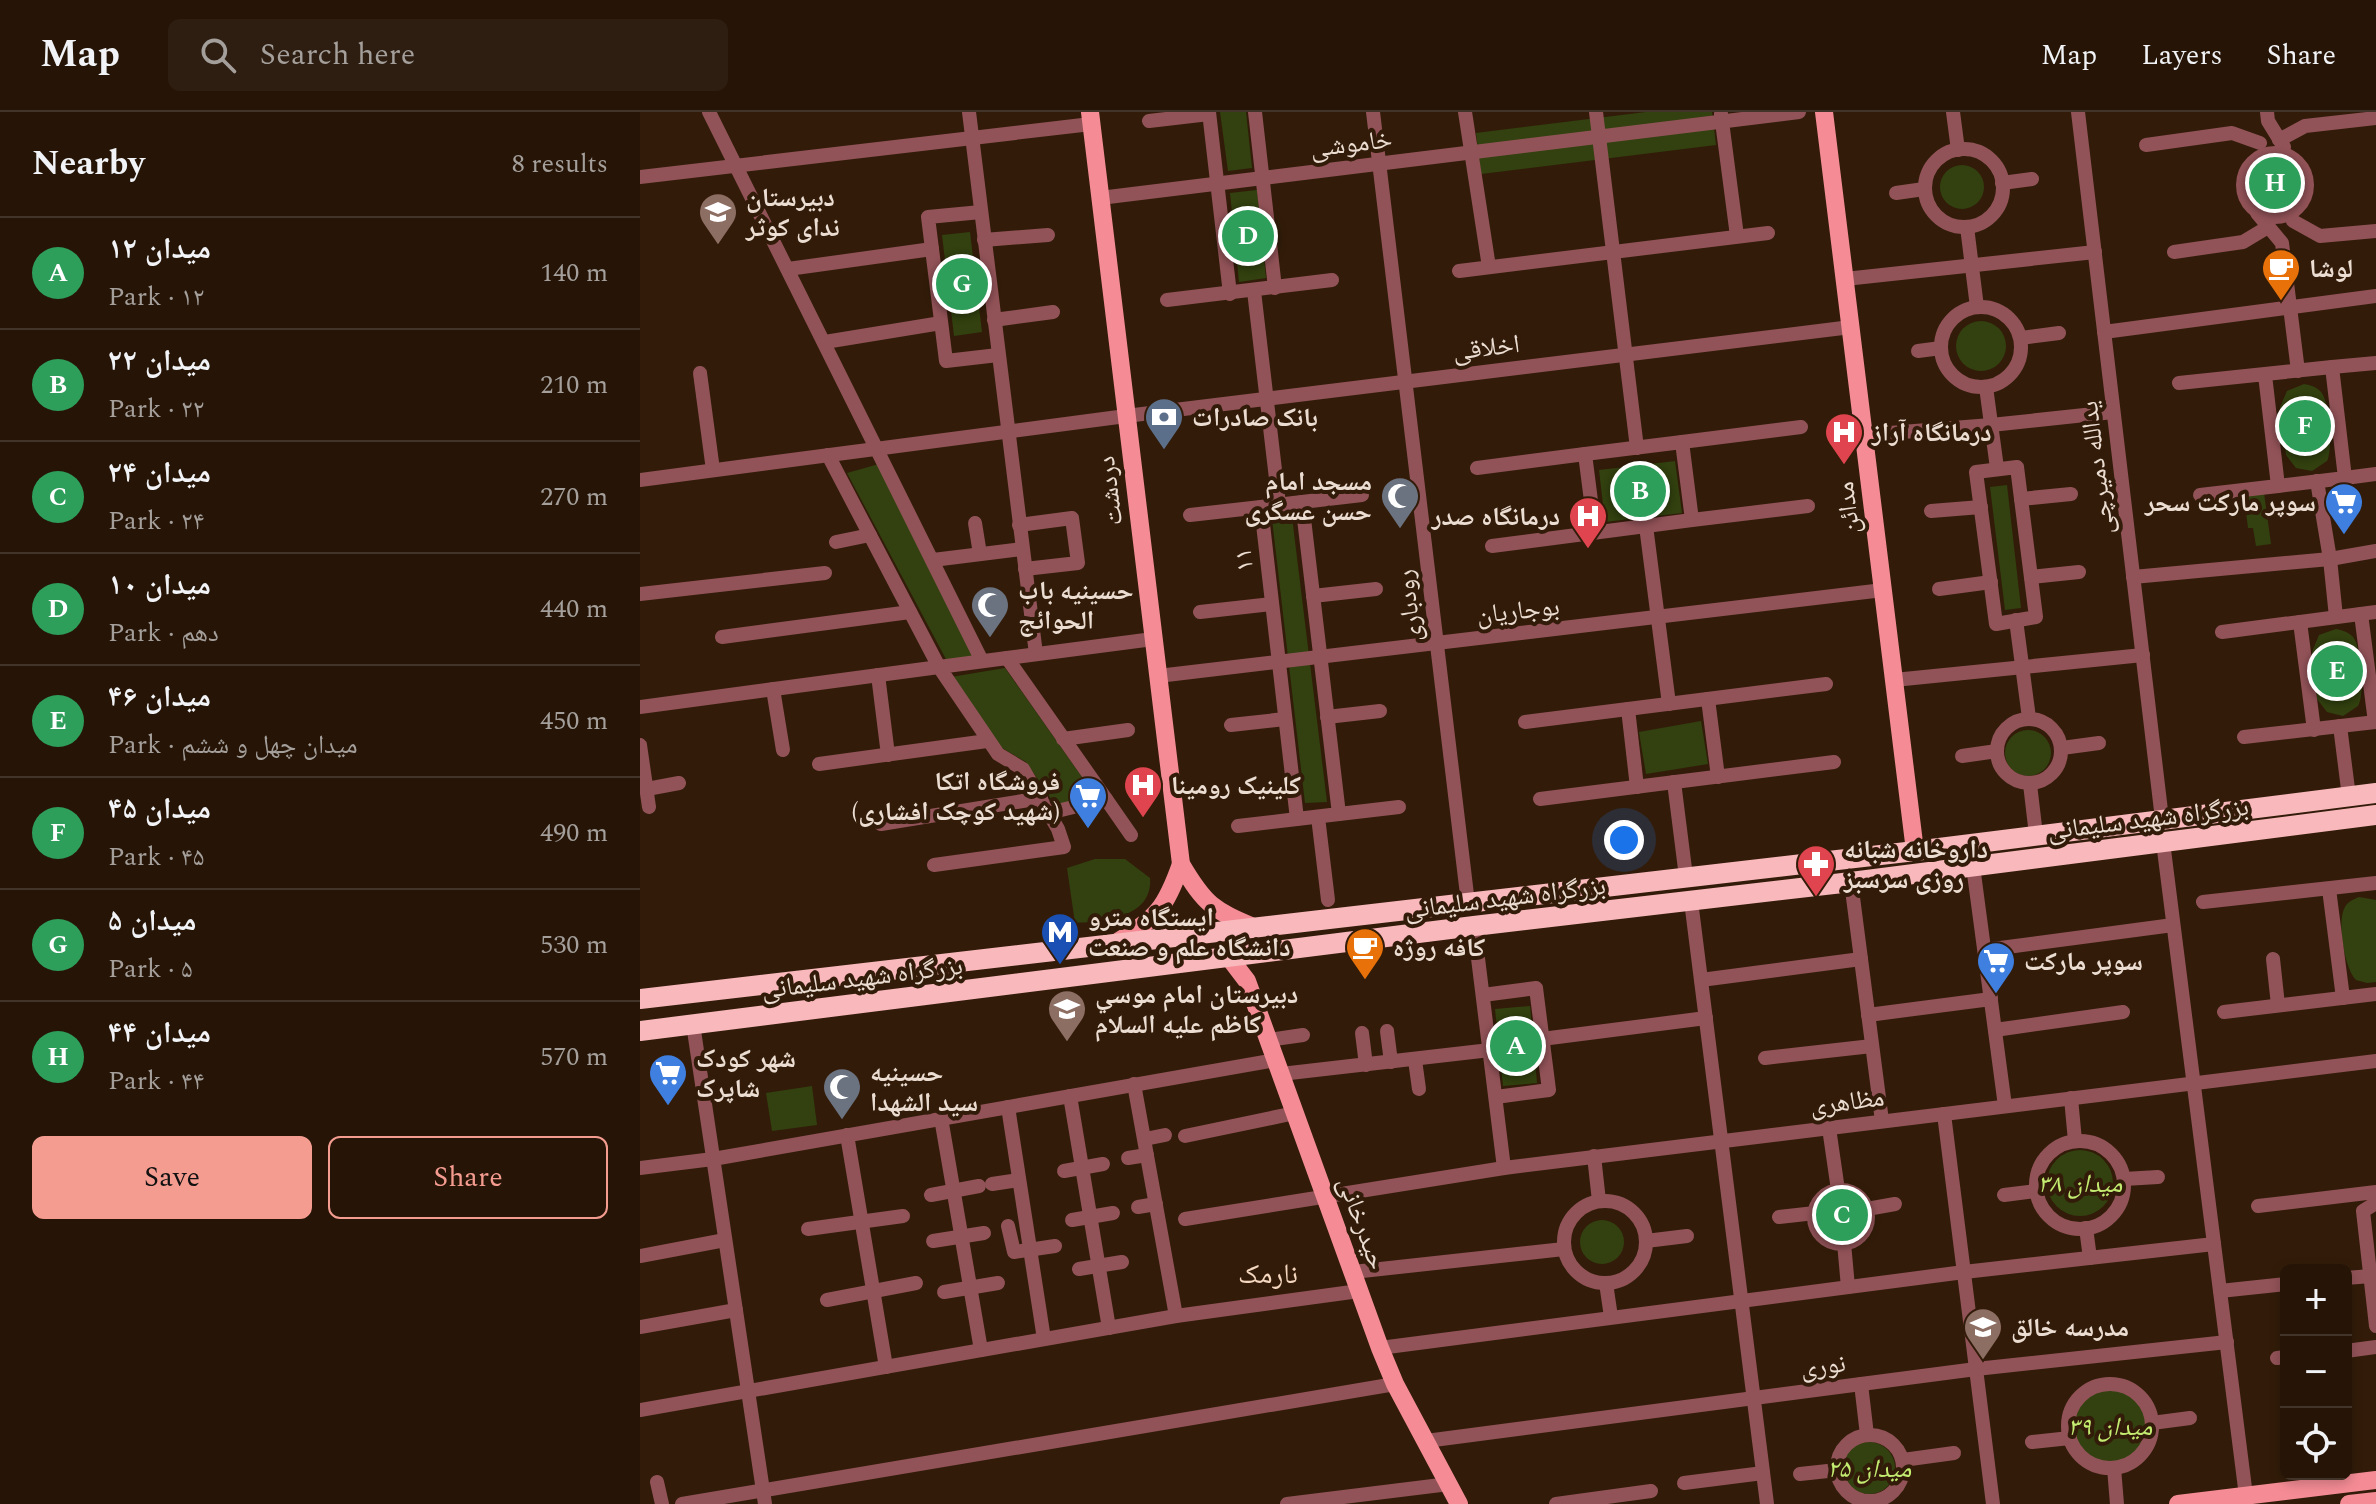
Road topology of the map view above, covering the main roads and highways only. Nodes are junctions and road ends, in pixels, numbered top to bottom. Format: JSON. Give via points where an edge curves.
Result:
{"nodes":[{"id":1,"x":1824,"y":112,"type":"edge"},
{"id":2,"x":1090,"y":118,"type":"edge"},
{"id":3,"x":2376,"y":793,"type":"edge"},
{"id":4,"x":2376,"y":815,"type":"edge"},
{"id":5,"x":1915,"y":851,"type":"junction"},
{"id":6,"x":1181,"y":864,"type":"junction"},
{"id":7,"x":1256,"y":928,"type":"junction"},
{"id":8,"x":1119,"y":941,"type":"junction"},
{"id":9,"x":1228,"y":956,"type":"junction"},
{"id":10,"x":640,"y":999,"type":"edge"},
{"id":11,"x":640,"y":1031,"type":"edge"},
{"id":12,"x":2376,"y":1480,"type":"edge"},
{"id":13,"x":2376,"y":1501,"type":"edge"},
{"id":14,"x":1459,"y":1504,"type":"edge"},
{"id":15,"x":2178,"y":1504,"type":"edge"},
{"id":16,"x":2349,"y":1504,"type":"edge"}],
"edges":[{"from":1,"to":5,"type":"main road","name":"مدائن"},
{"from":2,"to":6,"type":"main road","name":"دردشت"},
{"from":3,"to":5,"type":"highway","name":"بزرگراه شهید سلیمانی"},
{"from":4,"to":9,"type":"highway","name":"بزرگراه شهید سلیمانی"},
{"from":5,"to":7,"type":"highway","name":"بزرگراه شهید سلیمانی"},
{"from":6,"to":7,"type":"main road","name":"دردشت","via":[[1199,895],[1219,913]]},
{"from":6,"to":8,"type":"main road","name":"دردشت","via":[[1163,906]]},
{"from":7,"to":8,"type":"highway","name":"بزرگراه شهید سلیمانی"},
{"from":8,"to":10,"type":"highway","name":"بزرگراه شهید سلیمانی"},
{"from":9,"to":11,"type":"highway","name":"بزرگراه شهید سلیمانی"},
{"from":9,"to":14,"type":"main road","name":"حیدرخانی","via":[[1247,981],[1395,1384]]},
{"from":12,"to":15,"type":"main road"},
{"from":13,"to":16,"type":"main road"}]}
